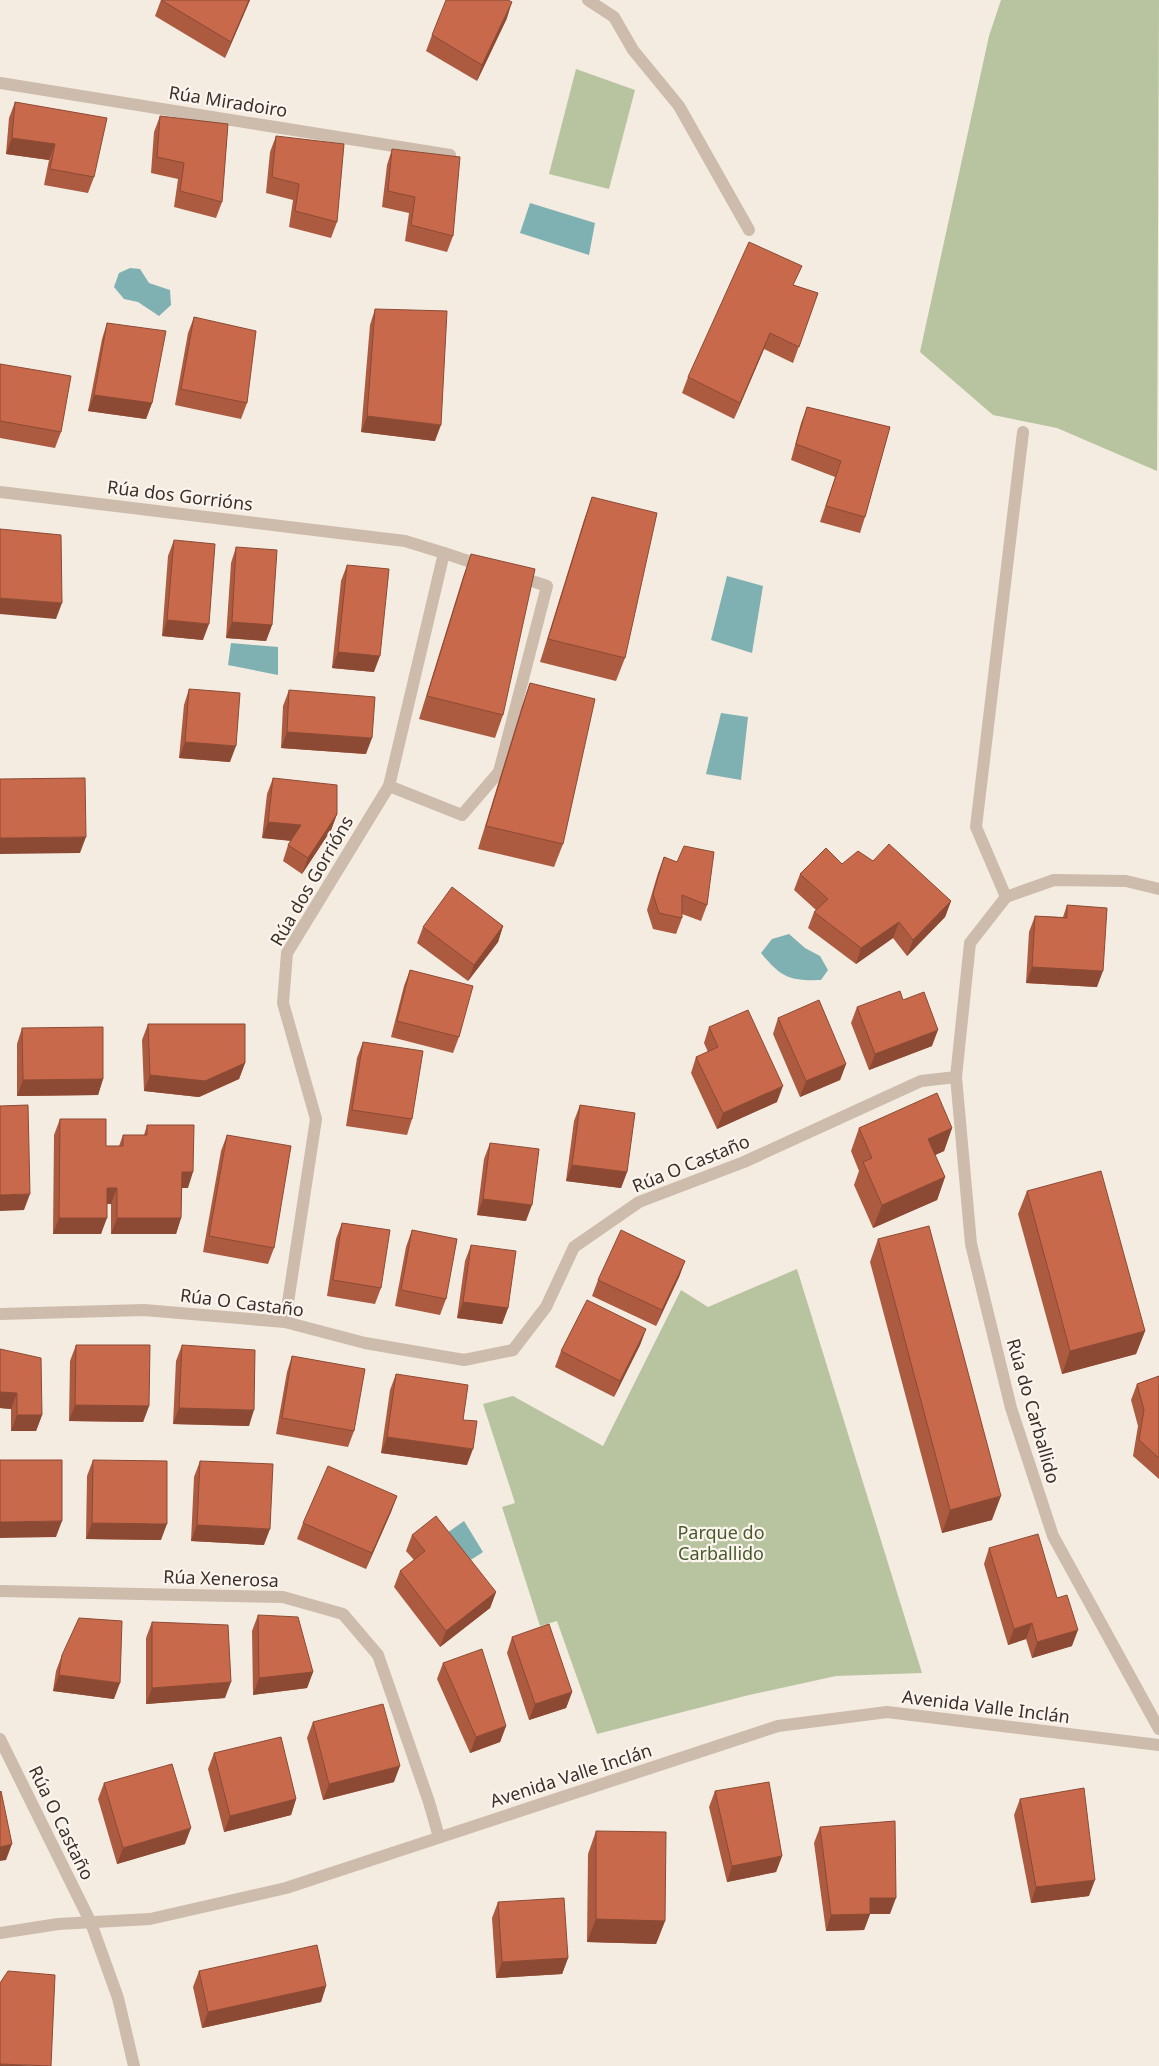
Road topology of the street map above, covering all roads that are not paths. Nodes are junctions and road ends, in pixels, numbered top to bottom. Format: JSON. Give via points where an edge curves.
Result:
{"nodes":[{"id":1,"x":588,"y":0,"type":"edge"},
{"id":2,"x":0,"y":83,"type":"edge"},
{"id":3,"x":450,"y":155,"type":"edge"},
{"id":4,"x":749,"y":230,"type":"dead end"},
{"id":5,"x":1023,"y":432,"type":"dead end"},
{"id":6,"x":0,"y":492,"type":"edge"},
{"id":7,"x":444,"y":553,"type":"junction"},
{"id":8,"x":389,"y":786,"type":"junction"},
{"id":9,"x":1159,"y":889,"type":"edge"},
{"id":10,"x":1006,"y":897,"type":"junction"},
{"id":11,"x":956,"y":1077,"type":"junction"},
{"id":12,"x":0,"y":1314,"type":"edge"},
{"id":13,"x":285,"y":1322,"type":"junction"},
{"id":14,"x":0,"y":1592,"type":"edge"},
{"id":15,"x":1159,"y":1728,"type":"edge"},
{"id":16,"x":0,"y":1738,"type":"edge"},
{"id":17,"x":1159,"y":1746,"type":"edge"},
{"id":18,"x":439,"y":1837,"type":"junction"},
{"id":19,"x":91,"y":1923,"type":"junction"},
{"id":20,"x":0,"y":1933,"type":"edge"},
{"id":21,"x":134,"y":2066,"type":"edge"}],
"edges":[{"from":1,"to":4,"type":"street","via":[[614,17],[633,50],[680,106]]},
{"from":2,"to":3,"type":"street","name":"Rúa Miradoiro"},
{"from":5,"to":10,"type":"street","via":[[976,827]]},
{"from":6,"to":7,"type":"street","name":"Rúa dos Gorrións","via":[[405,541]]},
{"from":7,"to":8,"type":"street","name":"Rúa dos Gorrións"},
{"from":7,"to":8,"type":"street","name":"Rúa dos Gorrións","via":[[547,586],[499,772],[462,815]]},
{"from":8,"to":13,"type":"street","name":"Rúa dos Gorrións","via":[[287,952],[283,1003],[316,1120]]},
{"from":9,"to":10,"type":"street","via":[[1126,881],[1054,880]]},
{"from":10,"to":11,"type":"street","via":[[970,943]]},
{"from":11,"to":13,"type":"street","name":"Rúa O Castaño","via":[[921,1081],[744,1162],[639,1202],[574,1247],[546,1307],[513,1350],[464,1360],[365,1343]]},
{"from":11,"to":15,"type":"street","name":"Rúa do Carballido","via":[[971,1244],[1010,1408],[1053,1536]]},
{"from":12,"to":13,"type":"street","name":"Rúa O Castaño","via":[[144,1310]]},
{"from":14,"to":18,"type":"street","name":"Rúa Xenerosa","via":[[284,1597],[343,1614],[378,1655]]},
{"from":16,"to":19,"type":"street","name":"Rúa O Castaño"},
{"from":17,"to":18,"type":"street","name":"Avenida Valle Inclán","via":[[909,1714],[877,1713],[778,1726]]},
{"from":18,"to":19,"type":"street","name":"Avenida Valle Inclán","via":[[286,1888],[150,1918]]},
{"from":19,"to":20,"type":"street","name":"Avenida Valle Inclán","via":[[58,1924]]},
{"from":19,"to":21,"type":"street","name":"Rúa O Castaño","via":[[118,1998]]}]}
